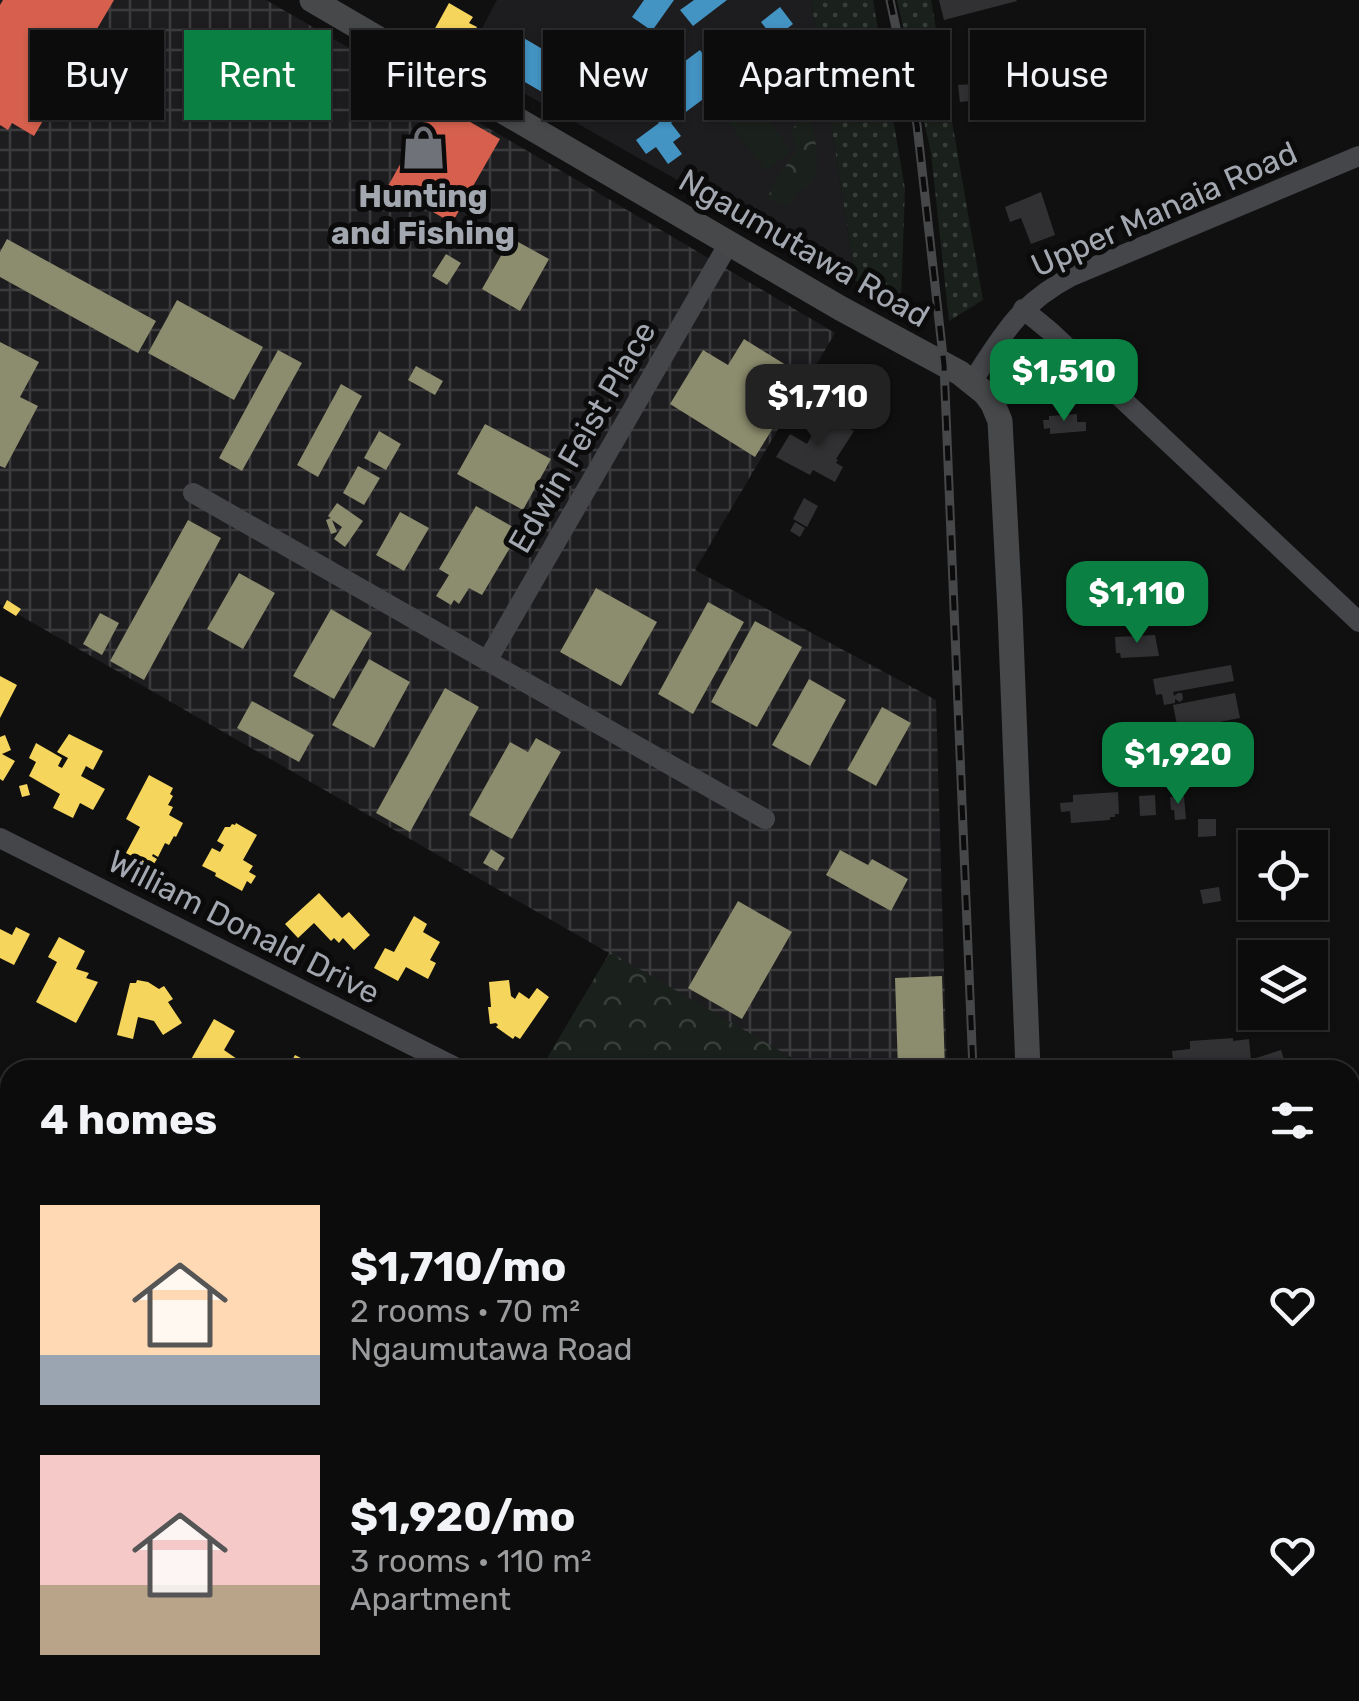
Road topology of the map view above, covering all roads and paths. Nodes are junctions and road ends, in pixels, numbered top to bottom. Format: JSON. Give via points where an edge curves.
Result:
{"nodes":[{"id":1,"x":312,"y":0,"type":"edge"},
{"id":2,"x":1359,"y":156,"type":"edge"},
{"id":3,"x":728,"y":243,"type":"junction"},
{"id":4,"x":1023,"y":309,"type":"junction"},
{"id":5,"x":972,"y":382,"type":"junction"},
{"id":6,"x":193,"y":493,"type":"dead end"},
{"id":7,"x":1359,"y":622,"type":"edge"},
{"id":8,"x":487,"y":661,"type":"junction"},
{"id":9,"x":765,"y":819,"type":"dead end"},
{"id":10,"x":0,"y":838,"type":"edge"},
{"id":11,"x":441,"y":1060,"type":"edge"},
{"id":12,"x":1028,"y":1060,"type":"edge"}],
"edges":[{"from":1,"to":3,"type":"main road","name":"Ngaumutawa Road"},
{"from":2,"to":4,"type":"street","name":"Upper Manaia Road","via":[[1072,276]]},
{"from":3,"to":5,"type":"main road","name":"Ngaumutawa Road"},
{"from":3,"to":8,"type":"street","name":"Edwin Feist Place"},
{"from":4,"to":5,"type":"street","name":"Upper Manaia Road"},
{"from":4,"to":7,"type":"street"},
{"from":5,"to":12,"type":"main road","name":"Ngaumutawa Road","via":[[1000,420]]},
{"from":6,"to":8,"type":"street"},
{"from":8,"to":9,"type":"street"},
{"from":10,"to":11,"type":"street","name":"William Donald Drive"}]}
